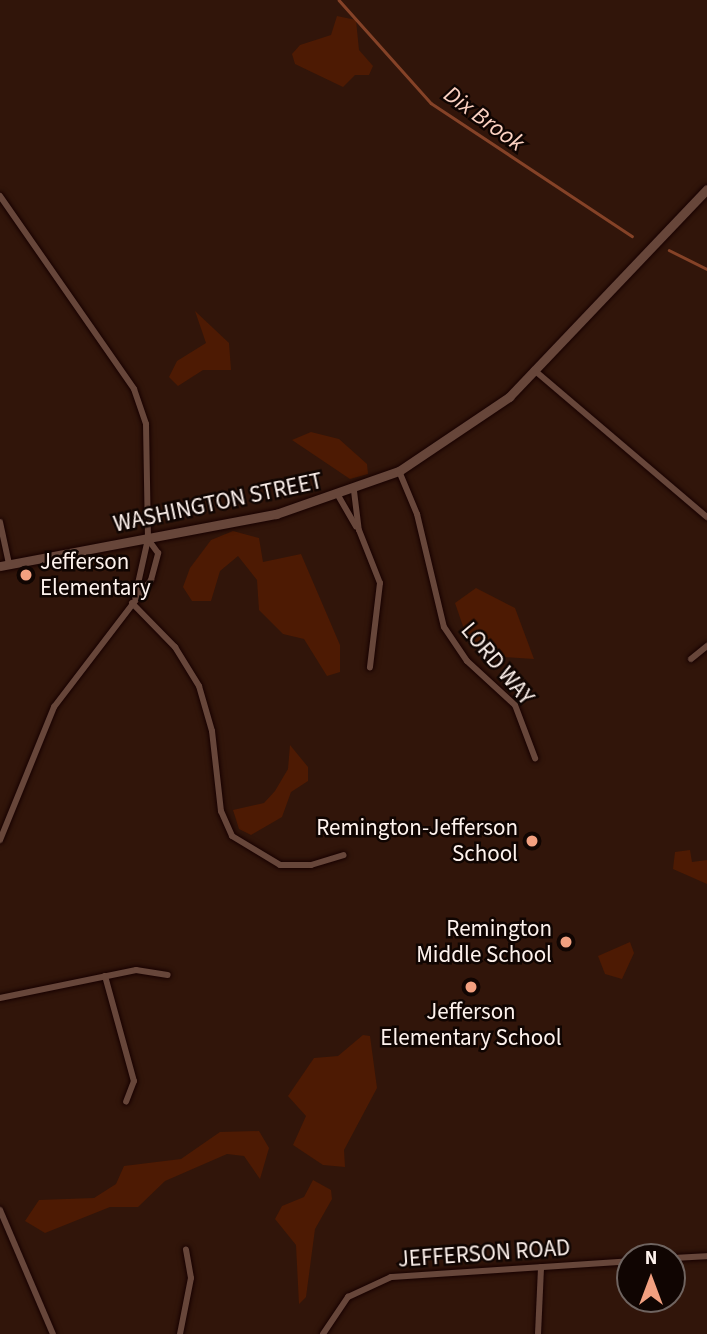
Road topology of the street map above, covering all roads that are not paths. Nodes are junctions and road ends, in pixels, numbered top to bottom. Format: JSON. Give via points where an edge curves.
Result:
{"nodes":[{"id":1,"x":707,"y":189,"type":"edge"},
{"id":2,"x":0,"y":196,"type":"edge"},
{"id":3,"x":534,"y":370,"type":"junction"},
{"id":4,"x":399,"y":471,"type":"junction"},
{"id":5,"x":354,"y":491,"type":"junction"},
{"id":6,"x":339,"y":496,"type":"junction"},
{"id":7,"x":707,"y":517,"type":"edge"},
{"id":8,"x":0,"y":522,"type":"edge"},
{"id":9,"x":359,"y":530,"type":"junction"},
{"id":10,"x":148,"y":539,"type":"junction"},
{"id":11,"x":4,"y":565,"type":"edge"},
{"id":12,"x":132,"y":603,"type":"junction"},
{"id":13,"x":707,"y":646,"type":"edge"},
{"id":14,"x":691,"y":659,"type":"dead end"},
{"id":15,"x":370,"y":667,"type":"dead end"},
{"id":16,"x":535,"y":758,"type":"dead end"},
{"id":17,"x":0,"y":840,"type":"edge"},
{"id":18,"x":343,"y":855,"type":"dead end"},
{"id":19,"x":168,"y":975,"type":"dead end"},
{"id":20,"x":106,"y":976,"type":"junction"},
{"id":21,"x":0,"y":998,"type":"edge"},
{"id":22,"x":127,"y":1102,"type":"dead end"},
{"id":23,"x":0,"y":1210,"type":"edge"},
{"id":24,"x":186,"y":1249,"type":"dead end"},
{"id":25,"x":707,"y":1256,"type":"edge"},
{"id":26,"x":686,"y":1257,"type":"edge"},
{"id":27,"x":616,"y":1262,"type":"edge"},
{"id":28,"x":541,"y":1267,"type":"junction"},
{"id":29,"x":53,"y":1334,"type":"edge"},
{"id":30,"x":180,"y":1334,"type":"edge"},
{"id":31,"x":323,"y":1334,"type":"edge"},
{"id":32,"x":538,"y":1334,"type":"edge"}],
"edges":[{"from":1,"to":3,"type":"main road","name":"WASHINGTON STREET"},
{"from":2,"to":10,"type":"street","via":[[134,389],[146,424]]},
{"from":3,"to":4,"type":"main road","name":"WASHINGTON STREET","via":[[482,420]]},
{"from":3,"to":7,"type":"street"},
{"from":4,"to":5,"type":"main road","name":"WASHINGTON STREET"},
{"from":4,"to":16,"type":"street","name":"LORD WAY","via":[[418,513],[444,627],[467,661],[515,705]]},
{"from":5,"to":6,"type":"main road","name":"WASHINGTON STREET"},
{"from":5,"to":9,"type":"street"},
{"from":6,"to":9,"type":"street"},
{"from":6,"to":10,"type":"main road","name":"WASHINGTON STREET"},
{"from":8,"to":11,"type":"street"},
{"from":9,"to":15,"type":"street","via":[[380,583]]},
{"from":10,"to":11,"type":"main road","name":"WASHINGTON STREET"},
{"from":10,"to":12,"type":"street"},
{"from":10,"to":12,"type":"street","via":[[157,546],[157,562]]},
{"from":12,"to":17,"type":"street","via":[[54,707]]},
{"from":12,"to":18,"type":"street","via":[[175,647],[199,687],[212,730],[221,811],[232,836],[281,865]]},
{"from":13,"to":14,"type":"street"},
{"from":19,"to":20,"type":"street","via":[[151,969]]},
{"from":20,"to":21,"type":"street"},
{"from":20,"to":22,"type":"street","via":[[134,1082]]},
{"from":23,"to":29,"type":"street"},
{"from":24,"to":30,"type":"street","via":[[191,1278]]},
{"from":25,"to":26,"type":"street"},
{"from":27,"to":28,"type":"street","name":"JEFFERSON ROAD"},
{"from":28,"to":31,"type":"street","name":"JEFFERSON ROAD","via":[[379,1280],[340,1305]]},
{"from":28,"to":32,"type":"street"}]}
